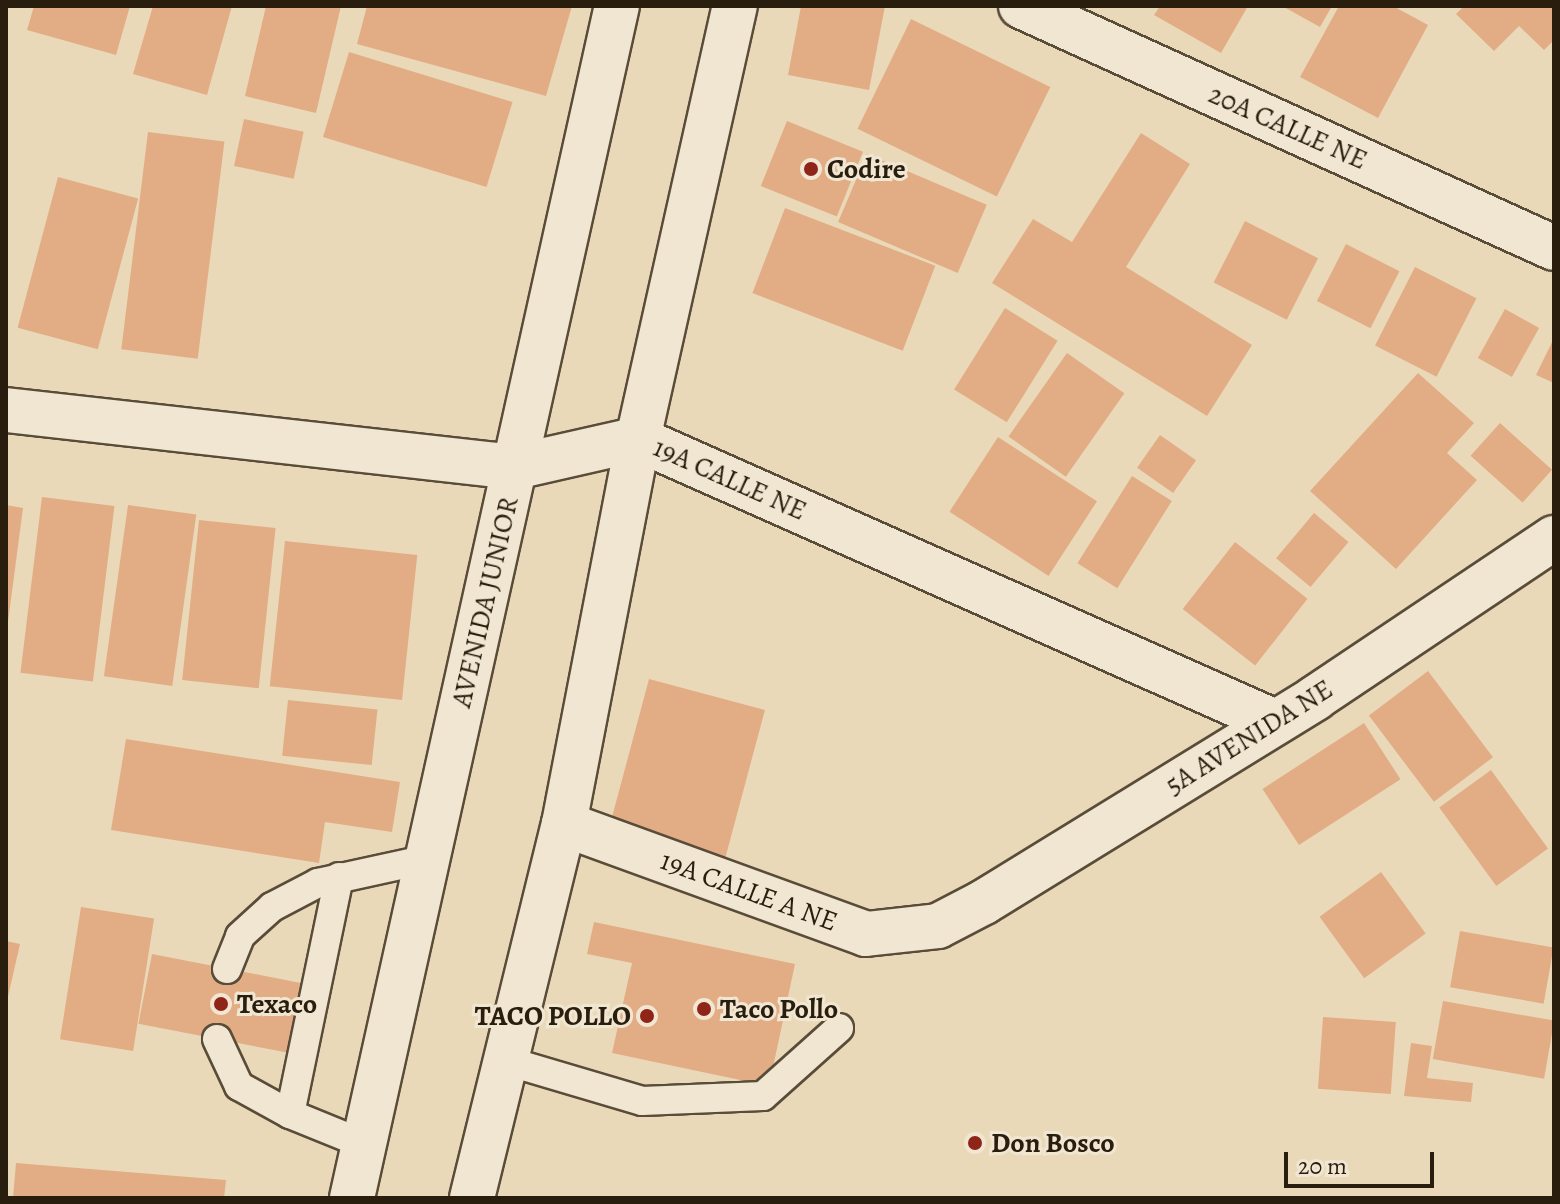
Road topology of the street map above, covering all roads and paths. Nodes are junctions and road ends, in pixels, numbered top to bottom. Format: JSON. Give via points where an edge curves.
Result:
{"nodes":[{"id":1,"x":617,"y":6,"type":"edge"},
{"id":2,"x":735,"y":6,"type":"edge"},
{"id":3,"x":1021,"y":6,"type":"edge"},
{"id":4,"x":1554,"y":248,"type":"edge"},
{"id":5,"x":6,"y":410,"type":"edge"},
{"id":6,"x":638,"y":439,"type":"junction"},
{"id":7,"x":515,"y":467,"type":"junction"},
{"id":8,"x":1554,"y":538,"type":"edge"},
{"id":9,"x":1273,"y":721,"type":"junction"},
{"id":10,"x":564,"y":824,"type":"junction"},
{"id":11,"x":428,"y":859,"type":"junction"},
{"id":12,"x":339,"y":877,"type":"junction"},
{"id":13,"x":938,"y":926,"type":"joint"},
{"id":14,"x":227,"y":969,"type":"dead end"},
{"id":15,"x":839,"y":1028,"type":"dead end"},
{"id":16,"x":217,"y":1039,"type":"dead end"},
{"id":17,"x":507,"y":1061,"type":"junction"},
{"id":18,"x":290,"y":1114,"type":"junction"},
{"id":19,"x":364,"y":1144,"type":"junction"},
{"id":20,"x":352,"y":1198,"type":"edge"},
{"id":21,"x":472,"y":1198,"type":"edge"}],
"edges":[{"from":1,"to":7,"type":"street","name":"AVENIDA JUNIOR"},
{"from":2,"to":6,"type":"street"},
{"from":3,"to":4,"type":"street","name":"20A CALLE NE"},
{"from":5,"to":7,"type":"street","name":"19A CALLE NE"},
{"from":6,"to":7,"type":"street","name":"19A CALLE NE"},
{"from":6,"to":9,"type":"street","name":"19A CALLE NE"},
{"from":6,"to":10,"type":"street"},
{"from":7,"to":11,"type":"street","name":"AVENIDA JUNIOR"},
{"from":8,"to":9,"type":"street","name":"5A AVENIDA NE"},
{"from":9,"to":13,"type":"street","name":"5A AVENIDA NE"},
{"from":10,"to":13,"type":"street","name":"19A CALLE A NE","via":[[866,934]]},
{"from":10,"to":17,"type":"street"},
{"from":11,"to":12,"type":"lane"},
{"from":11,"to":19,"type":"street","name":"AVENIDA JUNIOR"},
{"from":12,"to":14,"type":"lane","via":[[272,907],[240,936]]},
{"from":12,"to":18,"type":"lane"},
{"from":15,"to":17,"type":"lane","via":[[763,1096],[642,1101]]},
{"from":16,"to":18,"type":"lane","via":[[239,1086]]},
{"from":17,"to":21,"type":"street"},
{"from":18,"to":19,"type":"lane"},
{"from":19,"to":20,"type":"street","name":"AVENIDA JUNIOR"}]}
